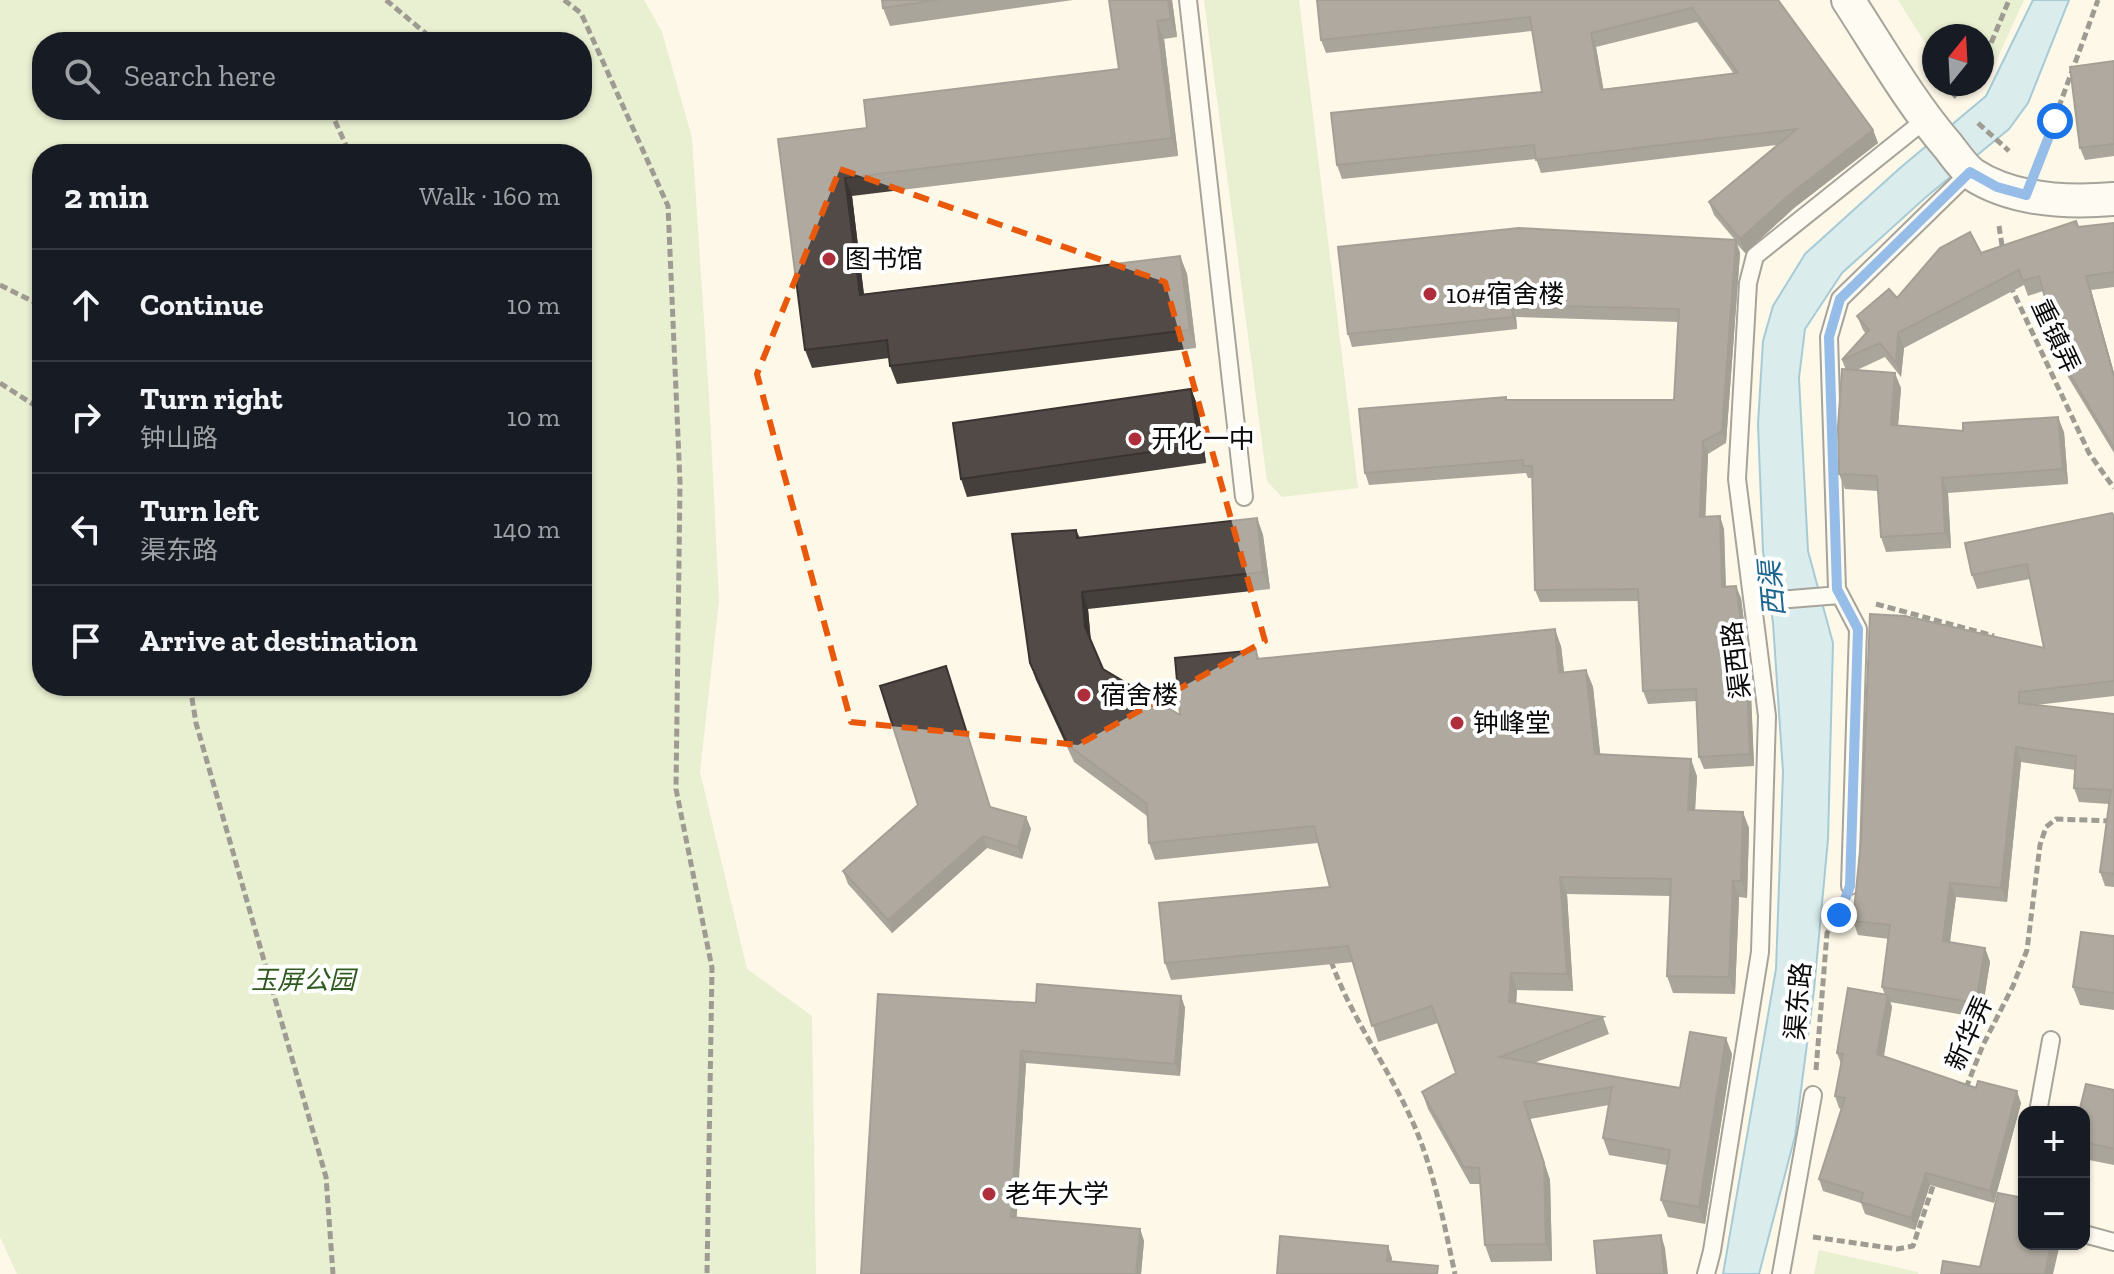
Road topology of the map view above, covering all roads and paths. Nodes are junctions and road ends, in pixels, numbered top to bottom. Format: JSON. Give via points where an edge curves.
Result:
{"nodes":[{"id":1,"x":386,"y":0,"type":"edge"},
{"id":2,"x":564,"y":0,"type":"edge"},
{"id":3,"x":1188,"y":0,"type":"edge"},
{"id":4,"x":1848,"y":0,"type":"edge"},
{"id":5,"x":2009,"y":0,"type":"edge"},
{"id":6,"x":2098,"y":0,"type":"edge"},
{"id":7,"x":424,"y":32,"type":"edge"},
{"id":8,"x":590,"y":32,"type":"edge"},
{"id":9,"x":1994,"y":36,"type":"edge"},
{"id":10,"x":592,"y":37,"type":"edge"},
{"id":11,"x":1951,"y":96,"type":"edge"},
{"id":12,"x":1962,"y":108,"type":"dead end"},
{"id":13,"x":1973,"y":118,"type":"dead end"},
{"id":14,"x":335,"y":120,"type":"edge"},
{"id":15,"x":1925,"y":120,"type":"junction"},
{"id":16,"x":345,"y":144,"type":"edge"},
{"id":17,"x":2016,"y":158,"type":"dead end"},
{"id":18,"x":2026,"y":164,"type":"dead end"},
{"id":19,"x":1970,"y":172,"type":"junction"},
{"id":20,"x":2008,"y":190,"type":"junction"},
{"id":21,"x":2114,"y":199,"type":"edge"},
{"id":22,"x":2006,"y":266,"type":"edge"},
{"id":23,"x":2008,"y":280,"type":"edge"},
{"id":24,"x":0,"y":285,"type":"edge"},
{"id":25,"x":32,"y":301,"type":"edge"},
{"id":26,"x":0,"y":383,"type":"edge"},
{"id":27,"x":32,"y":404,"type":"edge"},
{"id":28,"x":2114,"y":488,"type":"edge"},
{"id":29,"x":1244,"y":497,"type":"dead end"},
{"id":30,"x":1840,"y":595,"type":"junction"},
{"id":31,"x":1753,"y":602,"type":"junction"},
{"id":32,"x":2002,"y":639,"type":"edge"},
{"id":33,"x":192,"y":696,"type":"edge"},
{"id":34,"x":2114,"y":821,"type":"edge"},
{"id":35,"x":1850,"y":886,"type":"joint"},
{"id":36,"x":1327,"y":952,"type":"edge"},
{"id":37,"x":2051,"y":1040,"type":"dead end"},
{"id":38,"x":1813,"y":1095,"type":"joint"},
{"id":39,"x":1961,"y":1103,"type":"edge"},
{"id":40,"x":2039,"y":1106,"type":"edge"},
{"id":41,"x":1937,"y":1173,"type":"edge"},
{"id":42,"x":1788,"y":1233,"type":"junction"},
{"id":43,"x":2090,"y":1236,"type":"edge"},
{"id":44,"x":2114,"y":1242,"type":"edge"},
{"id":45,"x":333,"y":1274,"type":"edge"},
{"id":46,"x":707,"y":1274,"type":"edge"},
{"id":47,"x":1455,"y":1274,"type":"edge"},
{"id":48,"x":1706,"y":1274,"type":"edge"},
{"id":49,"x":1781,"y":1274,"type":"edge"}],
"edges":[{"from":1,"to":7,"type":"path"},
{"from":2,"to":8,"type":"path","via":[[581,13]]},
{"from":3,"to":29,"type":"lane"},
{"from":4,"to":15,"type":"street"},
{"from":5,"to":9,"type":"path"},
{"from":6,"to":18,"type":"path","via":[[2036,169]]},
{"from":10,"to":46,"type":"path","via":[[668,206],[680,483],[676,789],[712,968]]},
{"from":11,"to":12,"type":"path"},
{"from":13,"to":17,"type":"path"},
{"from":14,"to":16,"type":"path"},
{"from":15,"to":19,"type":"street"},
{"from":15,"to":31,"type":"lane","name":"渠西路","via":[[1755,256],[1748,283],[1737,479]]},
{"from":19,"to":20,"type":"street"},
{"from":19,"to":30,"type":"lane","via":[[1840,299],[1829,337]]},
{"from":20,"to":21,"type":"street","via":[[2057,200]]},
{"from":20,"to":22,"type":"path","via":[[1999,225]]},
{"from":23,"to":28,"type":"path","name":"重镇弄","via":[[2089,453]]},
{"from":24,"to":25,"type":"path"},
{"from":26,"to":27,"type":"path"},
{"from":30,"to":31,"type":"lane"},
{"from":30,"to":32,"type":"path"},
{"from":30,"to":35,"type":"lane","via":[[1858,629]]},
{"from":31,"to":48,"type":"lane","name":"渠西路","via":[[1767,716],[1760,952]]},
{"from":33,"to":45,"type":"path","via":[[326,1177]]},
{"from":34,"to":39,"type":"path","name":"新华弄","via":[[2056,819],[2046,827],[2027,950]]},
{"from":35,"to":38,"type":"path","name":"渠东路","via":[[1827,933]]},
{"from":36,"to":47,"type":"path","via":[[1342,993],[1419,1136]]},
{"from":37,"to":40,"type":"lane"},
{"from":38,"to":42,"type":"lane"},
{"from":41,"to":42,"type":"path","via":[[1913,1246],[1897,1249]]},
{"from":42,"to":49,"type":"lane"},
{"from":43,"to":44,"type":"lane"}]}
